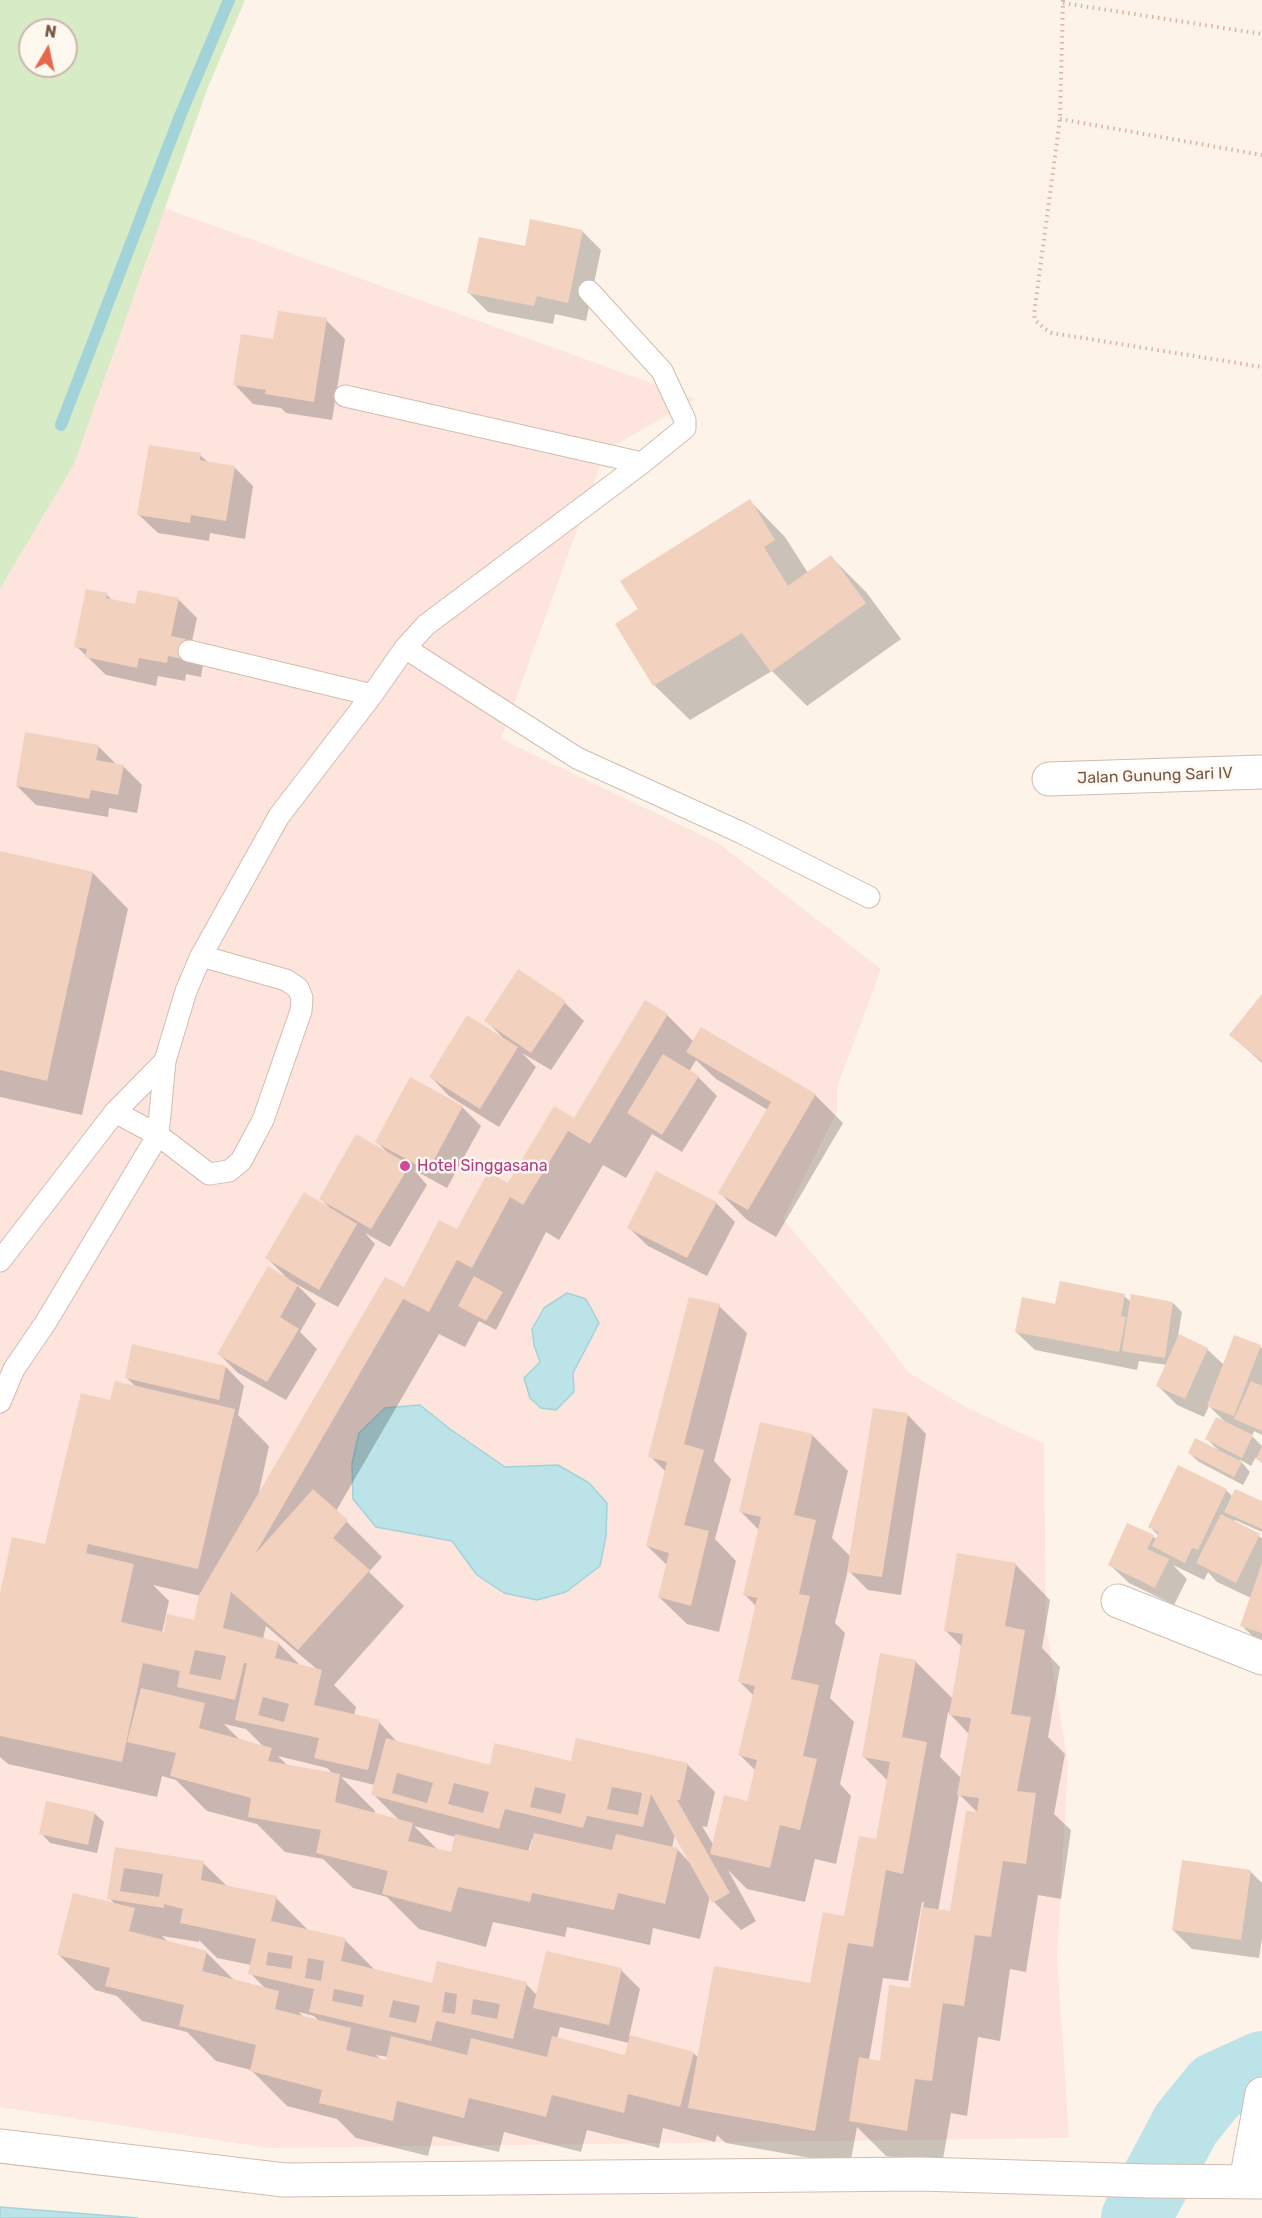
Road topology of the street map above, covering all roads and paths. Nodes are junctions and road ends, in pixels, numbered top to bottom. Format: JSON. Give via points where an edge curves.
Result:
{"nodes":[{"id":1,"x":1063,"y":1,"type":"edge"},
{"id":2,"x":1262,"y":34,"type":"edge"},
{"id":3,"x":1060,"y":119,"type":"junction"},
{"id":4,"x":1262,"y":155,"type":"edge"},
{"id":5,"x":589,"y":291,"type":"dead end"},
{"id":6,"x":1262,"y":368,"type":"edge"},
{"id":7,"x":345,"y":396,"type":"dead end"},
{"id":8,"x":642,"y":463,"type":"junction"},
{"id":9,"x":405,"y":648,"type":"junction"},
{"id":10,"x":189,"y":651,"type":"dead end"},
{"id":11,"x":372,"y":695,"type":"junction"},
{"id":12,"x":1262,"y":772,"type":"edge"},
{"id":13,"x":1049,"y":779,"type":"dead end"},
{"id":14,"x":869,"y":897,"type":"dead end"},
{"id":15,"x":201,"y":956,"type":"junction"},
{"id":16,"x":165,"y":1061,"type":"junction"},
{"id":17,"x":115,"y":1112,"type":"junction"},
{"id":18,"x":158,"y":1135,"type":"junction"},
{"id":19,"x":0,"y":1261,"type":"edge"},
{"id":20,"x":0,"y":1402,"type":"edge"},
{"id":21,"x":1118,"y":1601,"type":"dead end"},
{"id":22,"x":1262,"y":1658,"type":"edge"},
{"id":23,"x":1262,"y":2094,"type":"edge"},
{"id":24,"x":0,"y":2146,"type":"edge"},
{"id":25,"x":1254,"y":2181,"type":"edge"}],
"edges":[{"from":1,"to":2,"type":"path"},
{"from":1,"to":3,"type":"path"},
{"from":3,"to":4,"type":"path"},
{"from":3,"to":6,"type":"path","via":[[1034,314],[1039,324],[1052,333]]},
{"from":5,"to":8,"type":"lane","via":[[662,371],[685,420],[684,431]]},
{"from":7,"to":8,"type":"lane"},
{"from":8,"to":9,"type":"lane","via":[[426,625]]},
{"from":9,"to":11,"type":"lane"},
{"from":9,"to":14,"type":"lane","via":[[577,758],[742,833]]},
{"from":10,"to":11,"type":"lane"},
{"from":11,"to":15,"type":"lane","via":[[279,816]]},
{"from":12,"to":13,"type":"street","name":"Jalan Gunung Sari IV"},
{"from":15,"to":16,"type":"lane"},
{"from":15,"to":18,"type":"lane","via":[[292,983],[300,994],[301,1011],[263,1120],[234,1168],[209,1174]]},
{"from":16,"to":17,"type":"lane"},
{"from":16,"to":18,"type":"lane"},
{"from":17,"to":18,"type":"lane"},
{"from":17,"to":19,"type":"lane"},
{"from":18,"to":20,"type":"lane","via":[[14,1369]]},
{"from":21,"to":22,"type":"street"},
{"from":23,"to":25,"type":"street"},
{"from":24,"to":25,"type":"street","via":[[284,2180],[909,2174]]}]}
